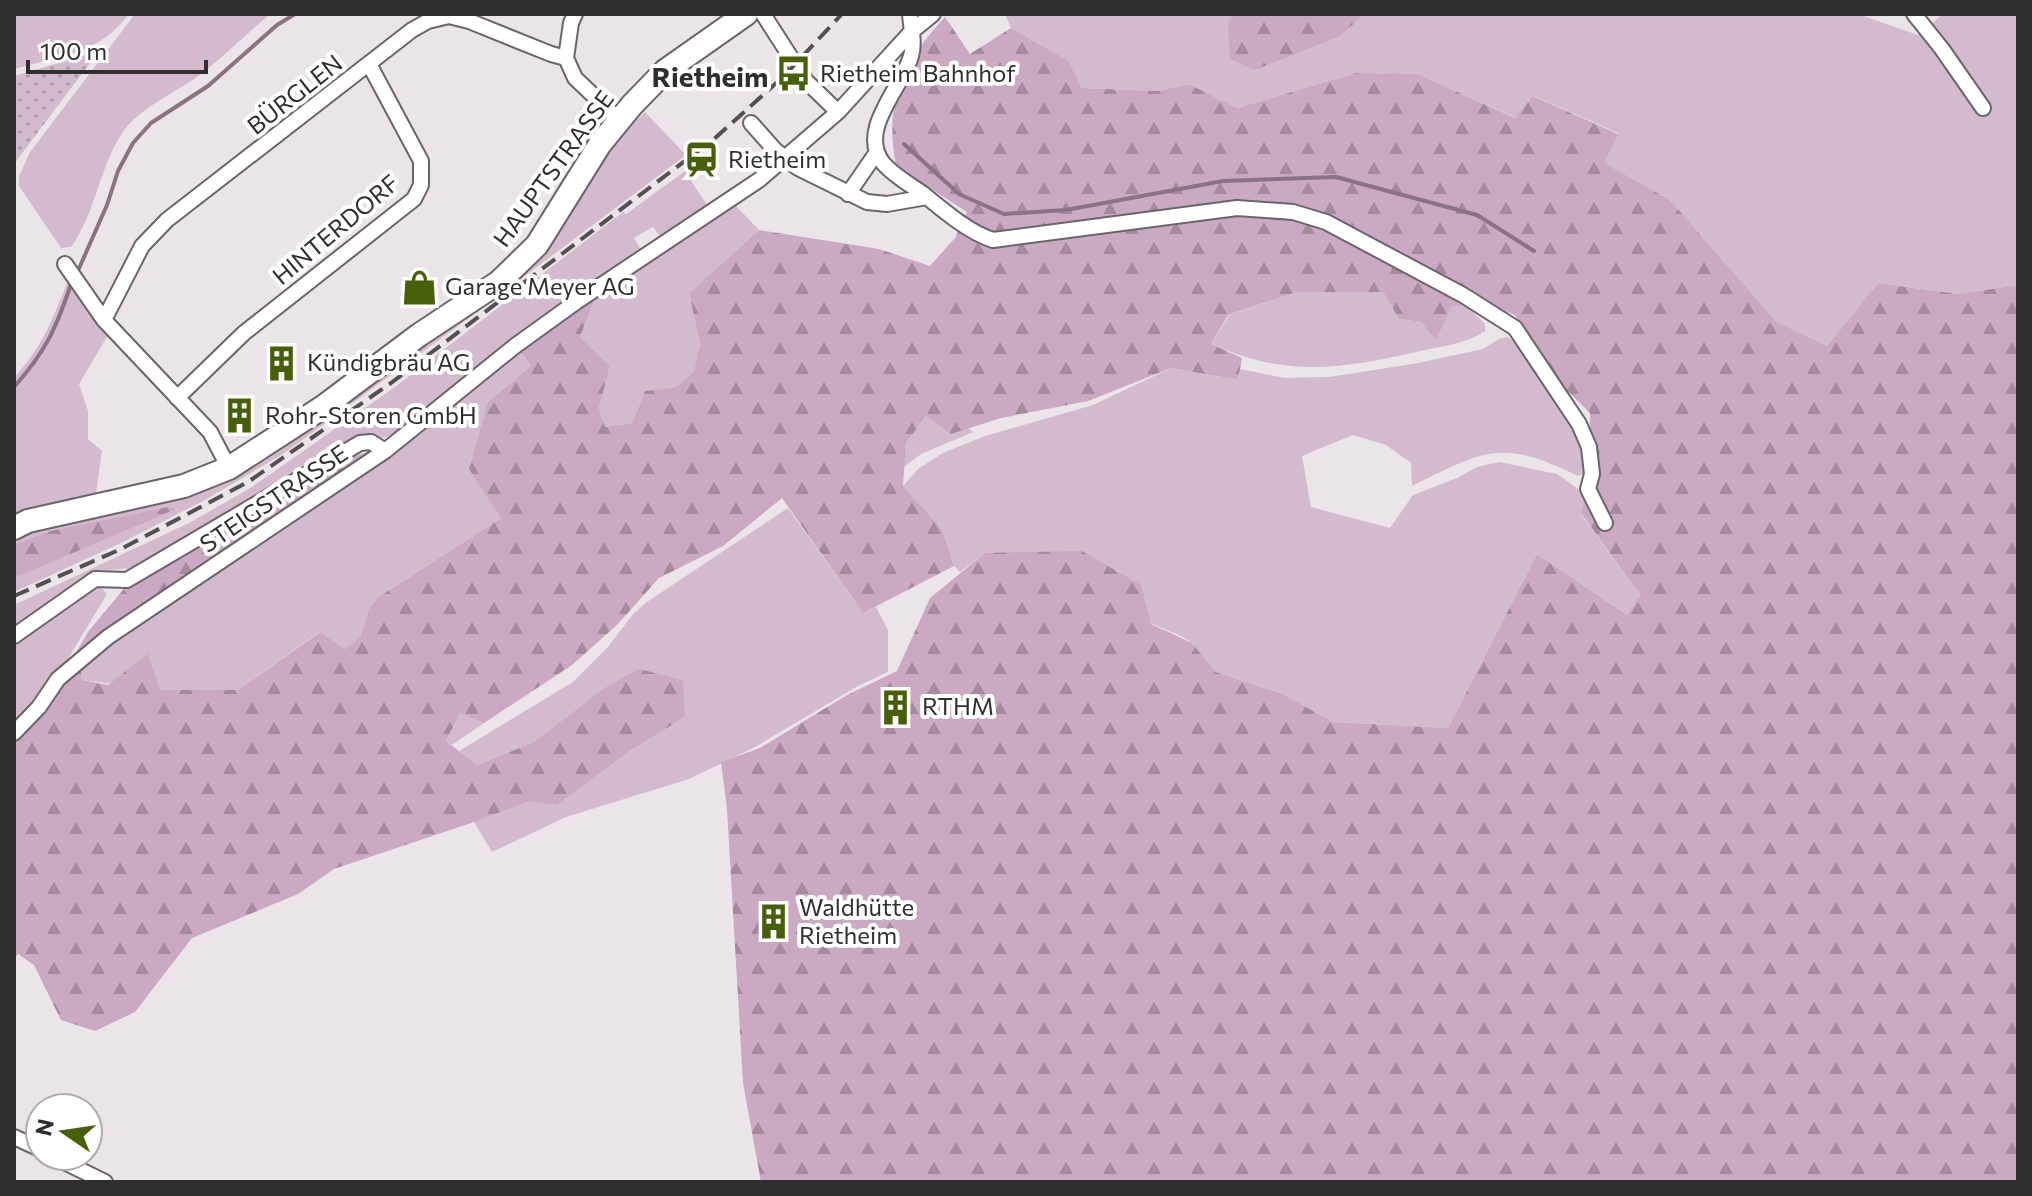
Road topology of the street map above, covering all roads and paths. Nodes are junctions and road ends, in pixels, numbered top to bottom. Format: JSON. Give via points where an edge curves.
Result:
{"nodes":[{"id":1,"x":575,"y":14,"type":"edge"},
{"id":2,"x":746,"y":14,"type":"edge"},
{"id":3,"x":763,"y":14,"type":"edge"},
{"id":4,"x":910,"y":14,"type":"edge"},
{"id":5,"x":933,"y":14,"type":"edge"},
{"id":6,"x":1914,"y":14,"type":"edge"},
{"id":7,"x":911,"y":32,"type":"junction"},
{"id":8,"x":566,"y":58,"type":"junction"},
{"id":9,"x":369,"y":64,"type":"junction"},
{"id":10,"x":1983,"y":108,"type":"dead end"},
{"id":11,"x":838,"y":112,"type":"junction"},
{"id":12,"x":619,"y":120,"type":"junction"},
{"id":13,"x":751,"y":123,"type":"dead end"},
{"id":14,"x":877,"y":152,"type":"junction"},
{"id":15,"x":785,"y":158,"type":"junction"},
{"id":16,"x":848,"y":194,"type":"junction"},
{"id":17,"x":927,"y":197,"type":"junction"},
{"id":18,"x":65,"y":264,"type":"dead end"},
{"id":19,"x":104,"y":320,"type":"junction"},
{"id":20,"x":177,"y":398,"type":"junction"},
{"id":21,"x":385,"y":451,"type":"junction"},
{"id":22,"x":229,"y":468,"type":"junction"},
{"id":23,"x":1605,"y":523,"type":"dead end"},
{"id":24,"x":14,"y":528,"type":"edge"},
{"id":25,"x":14,"y":636,"type":"edge"},
{"id":26,"x":14,"y":733,"type":"edge"},
{"id":27,"x":85,"y":1172,"type":"edge"},
{"id":28,"x":105,"y":1182,"type":"edge"}],
"edges":[{"from":1,"to":8,"type":"street"},
{"from":2,"to":12,"type":"main road","name":"HAUPTSTRASSE","via":[[665,71]]},
{"from":3,"to":11,"type":"street","via":[[800,72]]},
{"from":4,"to":7,"type":"street"},
{"from":5,"to":7,"type":"street","name":"STEIGSTRASSE"},
{"from":6,"to":10,"type":"street"},
{"from":7,"to":11,"type":"street","name":"STEIGSTRASSE"},
{"from":7,"to":14,"type":"street","via":[[911,59],[877,125]]},
{"from":8,"to":9,"type":"street","name":"BÜRGLEN","via":[[449,16],[412,30]]},
{"from":8,"to":12,"type":"street","via":[[575,78]]},
{"from":9,"to":19,"type":"street","name":"BÜRGLEN","via":[[167,220],[142,246]]},
{"from":9,"to":20,"type":"street","name":"HINTERDORF","via":[[421,161],[421,185],[414,199],[244,333]]},
{"from":11,"to":15,"type":"street","name":"STEIGSTRASSE"},
{"from":12,"to":22,"type":"main road","name":"HAUPTSTRASSE","via":[[518,266]]},
{"from":13,"to":15,"type":"street"},
{"from":14,"to":16,"type":"street"},
{"from":14,"to":17,"type":"street","via":[[891,170]]},
{"from":15,"to":16,"type":"street"},
{"from":15,"to":21,"type":"street","name":"STEIGSTRASSE","via":[[738,196],[515,346]]},
{"from":16,"to":17,"type":"street","via":[[878,205]]},
{"from":17,"to":23,"type":"street","via":[[993,240],[1237,208],[1293,212],[1326,222],[1515,328],[1579,424],[1589,447],[1588,489]]},
{"from":18,"to":19,"type":"street"},
{"from":19,"to":20,"type":"street"},
{"from":20,"to":22,"type":"street","via":[[210,432]]},
{"from":21,"to":25,"type":"street","via":[[371,442],[360,443],[127,580],[95,579]]},
{"from":21,"to":26,"type":"street","name":"STEIGSTRASSE","via":[[108,637],[58,679]]},
{"from":22,"to":24,"type":"main road","name":"HAUPTSTRASSE","via":[[184,486]]},
{"from":27,"to":28,"type":"street"}]}
